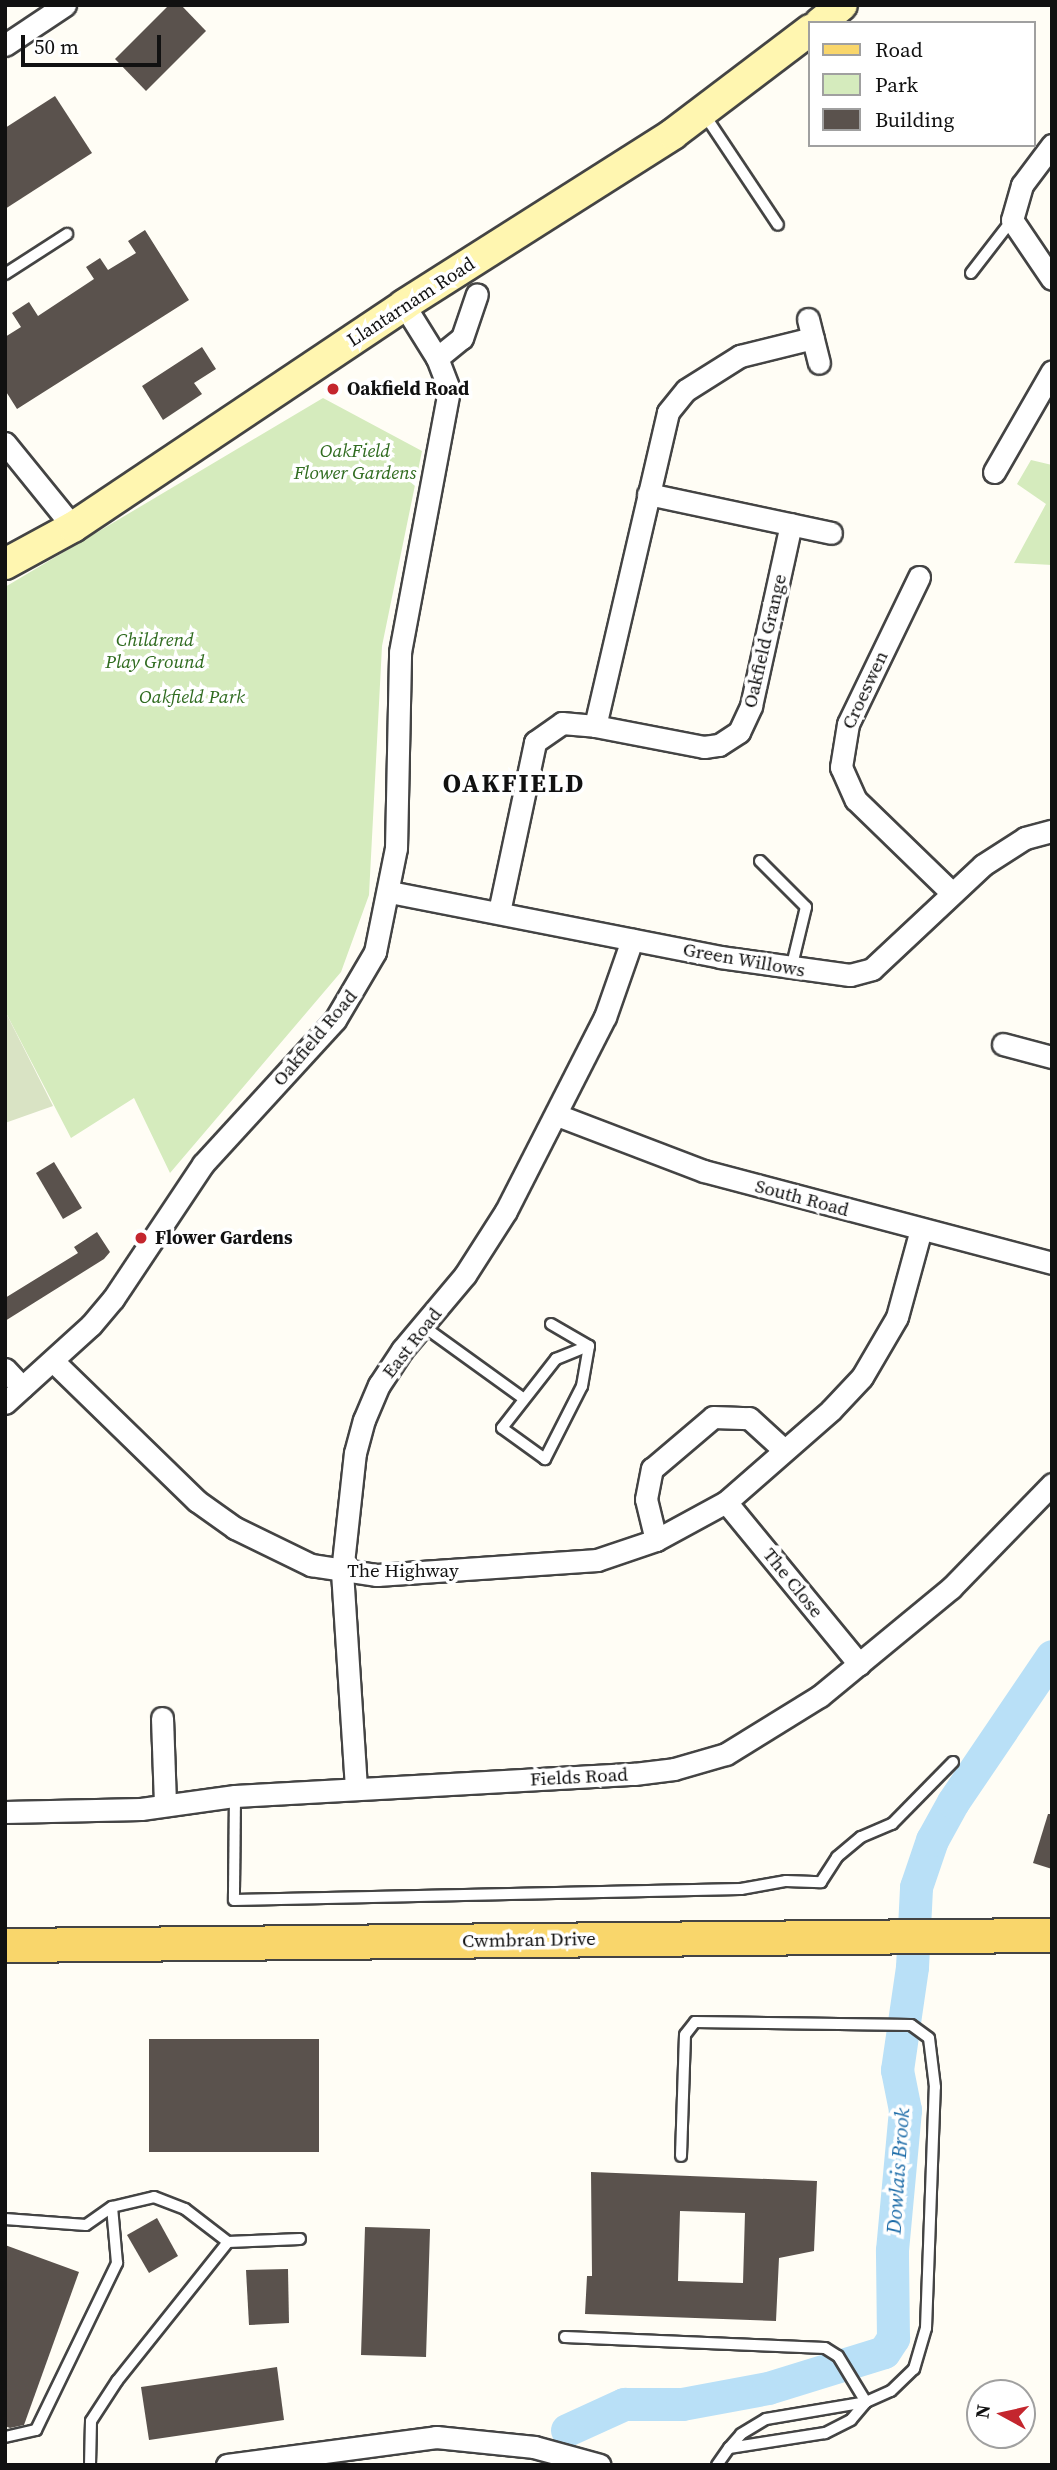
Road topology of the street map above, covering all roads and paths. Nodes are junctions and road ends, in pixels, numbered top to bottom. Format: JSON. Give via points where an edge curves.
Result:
{"nodes":[{"id":1,"x":65,"y":5,"type":"edge"},
{"id":2,"x":842,"y":5,"type":"edge"},
{"id":3,"x":822,"y":21,"type":"edge"},
{"id":4,"x":808,"y":32,"type":"edge"},
{"id":5,"x":5,"y":45,"type":"edge"},
{"id":6,"x":704,"y":114,"type":"junction"},
{"id":7,"x":1052,"y":145,"type":"edge"},
{"id":8,"x":1012,"y":220,"type":"junction"},
{"id":9,"x":778,"y":225,"type":"dead end"},
{"id":10,"x":66,"y":234,"type":"dead end"},
{"id":11,"x":971,"y":273,"type":"dead end"},
{"id":12,"x":5,"y":274,"type":"edge"},
{"id":13,"x":1052,"y":279,"type":"edge"},
{"id":14,"x":477,"y":294,"type":"dead end"},
{"id":15,"x":404,"y":305,"type":"junction"},
{"id":16,"x":437,"y":358,"type":"junction"},
{"id":17,"x":819,"y":363,"type":"dead end"},
{"id":18,"x":1052,"y":371,"type":"edge"},
{"id":19,"x":5,"y":443,"type":"edge"},
{"id":20,"x":994,"y":472,"type":"dead end"},
{"id":21,"x":648,"y":494,"type":"junction"},
{"id":22,"x":791,"y":524,"type":"junction"},
{"id":23,"x":73,"y":527,"type":"junction"},
{"id":24,"x":831,"y":533,"type":"dead end"},
{"id":25,"x":5,"y":564,"type":"edge"},
{"id":26,"x":919,"y":577,"type":"dead end"},
{"id":27,"x":595,"y":726,"type":"junction"},
{"id":28,"x":1052,"y":831,"type":"edge"},
{"id":29,"x":760,"y":861,"type":"dead end"},
{"id":30,"x":390,"y":892,"type":"junction"},
{"id":31,"x":951,"y":892,"type":"junction"},
{"id":32,"x":499,"y":912,"type":"junction"},
{"id":33,"x":632,"y":940,"type":"junction"},
{"id":34,"x":791,"y":969,"type":"junction"},
{"id":35,"x":1003,"y":1044,"type":"dead end"},
{"id":36,"x":1052,"y":1057,"type":"edge"},
{"id":37,"x":557,"y":1115,"type":"junction"},
{"id":38,"x":921,"y":1229,"type":"junction"},
{"id":39,"x":1052,"y":1263,"type":"edge"},
{"id":40,"x":551,"y":1324,"type":"dead end"},
{"id":41,"x":423,"y":1326,"type":"junction"},
{"id":42,"x":589,"y":1346,"type":"junction"},
{"id":43,"x":53,"y":1362,"type":"junction"},
{"id":44,"x":5,"y":1369,"type":"edge"},
{"id":45,"x":22,"y":1387,"type":"junction"},
{"id":46,"x":523,"y":1398,"type":"junction"},
{"id":47,"x":5,"y":1403,"type":"edge"},
{"id":48,"x":784,"y":1450,"type":"junction"},
{"id":49,"x":1052,"y":1484,"type":"edge"},
{"id":50,"x":726,"y":1502,"type":"junction"},
{"id":51,"x":656,"y":1540,"type":"junction"},
{"id":52,"x":342,"y":1572,"type":"junction"},
{"id":53,"x":859,"y":1664,"type":"junction"},
{"id":54,"x":162,"y":1718,"type":"dead end"},
{"id":55,"x":953,"y":1762,"type":"dead end"},
{"id":56,"x":356,"y":1788,"type":"junction"},
{"id":57,"x":235,"y":1796,"type":"junction"},
{"id":58,"x":165,"y":1804,"type":"junction"},
{"id":59,"x":5,"y":1812,"type":"edge"},
{"id":60,"x":1052,"y":1935,"type":"edge"},
{"id":61,"x":5,"y":1945,"type":"edge"},
{"id":62,"x":681,"y":2156,"type":"dead end"},
{"id":63,"x":112,"y":2207,"type":"junction"},
{"id":64,"x":5,"y":2219,"type":"edge"},
{"id":65,"x":300,"y":2239,"type":"dead end"},
{"id":66,"x":228,"y":2242,"type":"junction"},
{"id":67,"x":565,"y":2337,"type":"dead end"},
{"id":68,"x":866,"y":2402,"type":"junction"},
{"id":69,"x":5,"y":2437,"type":"edge"},
{"id":70,"x":729,"y":2448,"type":"junction"},
{"id":71,"x":90,"y":2465,"type":"edge"},
{"id":72,"x":227,"y":2465,"type":"edge"},
{"id":73,"x":600,"y":2465,"type":"edge"},
{"id":74,"x":717,"y":2465,"type":"edge"}],
"edges":[{"from":1,"to":5,"type":"street"},
{"from":2,"to":3,"type":"street"},
{"from":4,"to":6,"type":"street","name":"Llantarnam Road"},
{"from":6,"to":9,"type":"lane"},
{"from":6,"to":15,"type":"street","name":"Llantarnam Road"},
{"from":7,"to":8,"type":"street","via":[[1022,185],[1013,202]]},
{"from":8,"to":11,"type":"lane"},
{"from":8,"to":13,"type":"street"},
{"from":10,"to":12,"type":"lane"},
{"from":14,"to":16,"type":"street","via":[[463,338]]},
{"from":15,"to":16,"type":"street","name":"Oakfield Road"},
{"from":15,"to":23,"type":"street","name":"Llantarnam Road"},
{"from":16,"to":30,"type":"street","name":"Oakfield Road","via":[[447,381],[448,398],[400,652],[396,848]]},
{"from":17,"to":21,"type":"street","via":[[810,329],[740,356],[675,400],[664,424]]},
{"from":18,"to":20,"type":"street"},
{"from":19,"to":23,"type":"street"},
{"from":21,"to":22,"type":"street"},
{"from":21,"to":27,"type":"street"},
{"from":22,"to":24,"type":"street"},
{"from":22,"to":27,"type":"street","name":"Oakfield Grange","via":[[751,706],[739,732],[719,745],[704,747]]},
{"from":23,"to":25,"type":"street","name":"Llantarnam Road"},
{"from":26,"to":31,"type":"street","name":"Croeswen","via":[[848,724],[841,767],[856,800]]},
{"from":27,"to":32,"type":"street","name":"Oakfield Grange","via":[[562,723],[535,743]]},
{"from":28,"to":31,"type":"street","name":"Green Willows","via":[[1006,849]]},
{"from":29,"to":34,"type":"lane","via":[[806,907]]},
{"from":30,"to":32,"type":"street","name":"Green Willows"},
{"from":30,"to":43,"type":"street","name":"Oakfield Road","via":[[375,952],[352,998],[203,1164],[113,1299]]},
{"from":31,"to":34,"type":"street","name":"Green Willows","via":[[872,969],[850,975]]},
{"from":32,"to":33,"type":"street","name":"Green Willows"},
{"from":33,"to":34,"type":"street","name":"Green Willows"},
{"from":33,"to":37,"type":"street","name":"East Road","via":[[605,1017]]},
{"from":35,"to":36,"type":"street"},
{"from":37,"to":38,"type":"street","name":"South Road","via":[[704,1171]]},
{"from":37,"to":41,"type":"street","name":"East Road","via":[[488,1243]]},
{"from":38,"to":39,"type":"street","name":"South Road"},
{"from":38,"to":48,"type":"street","name":"The Highway","via":[[897,1317],[883,1344],[839,1402]]},
{"from":40,"to":42,"type":"lane"},
{"from":41,"to":46,"type":"lane"},
{"from":41,"to":52,"type":"street","name":"East Road","via":[[379,1385],[364,1420],[355,1453]]},
{"from":42,"to":46,"type":"lane","via":[[556,1359]]},
{"from":42,"to":46,"type":"lane","via":[[582,1386],[545,1459],[502,1429]]},
{"from":43,"to":45,"type":"street","name":"Oakfield Road"},
{"from":43,"to":52,"type":"street","name":"The Highway","via":[[197,1501],[235,1528],[311,1565]]},
{"from":44,"to":45,"type":"street"},
{"from":45,"to":47,"type":"street","name":"Oakfield Road"},
{"from":48,"to":50,"type":"street","name":"The Highway"},
{"from":48,"to":51,"type":"street","via":[[749,1418],[713,1417],[652,1469],[646,1499]]},
{"from":49,"to":53,"type":"street","name":"Fields Road","via":[[951,1588]]},
{"from":50,"to":51,"type":"street","name":"The Highway"},
{"from":50,"to":53,"type":"street","name":"The Close"},
{"from":51,"to":52,"type":"street","name":"The Highway","via":[[597,1560],[534,1568],[377,1575]]},
{"from":52,"to":56,"type":"street","name":"East Road"},
{"from":53,"to":56,"type":"street","name":"Fields Road","via":[[778,1725],[726,1754],[674,1769]]},
{"from":54,"to":58,"type":"street"},
{"from":55,"to":57,"type":"lane","via":[[892,1825],[861,1837],[837,1857],[821,1882],[786,1881],[741,1889],[234,1899]]},
{"from":56,"to":57,"type":"street","name":"Fields Road"},
{"from":57,"to":58,"type":"street","name":"Fields Road"},
{"from":58,"to":59,"type":"street","name":"Fields Road","via":[[141,1809]]},
{"from":60,"to":61,"type":"main road","name":"Cwmbran Drive"},
{"from":62,"to":68,"type":"lane","via":[[685,2035],[695,2022],[911,2025],[929,2038],[934,2054],[926,2328],[914,2369],[891,2390]]},
{"from":63,"to":64,"type":"lane","via":[[86,2225]]},
{"from":63,"to":66,"type":"lane","via":[[154,2197],[185,2208]]},
{"from":63,"to":69,"type":"lane","via":[[117,2263],[36,2430],[23,2437]]},
{"from":65,"to":66,"type":"lane"},
{"from":66,"to":71,"type":"lane","via":[[117,2381],[91,2421]]},
{"from":67,"to":68,"type":"lane","via":[[825,2348],[838,2356]]},
{"from":68,"to":70,"type":"lane","via":[[766,2419],[741,2434]]},
{"from":68,"to":70,"type":"lane","via":[[851,2420],[825,2432]]},
{"from":70,"to":74,"type":"lane"},
{"from":72,"to":73,"type":"street","via":[[436,2437],[534,2447]]}]}
